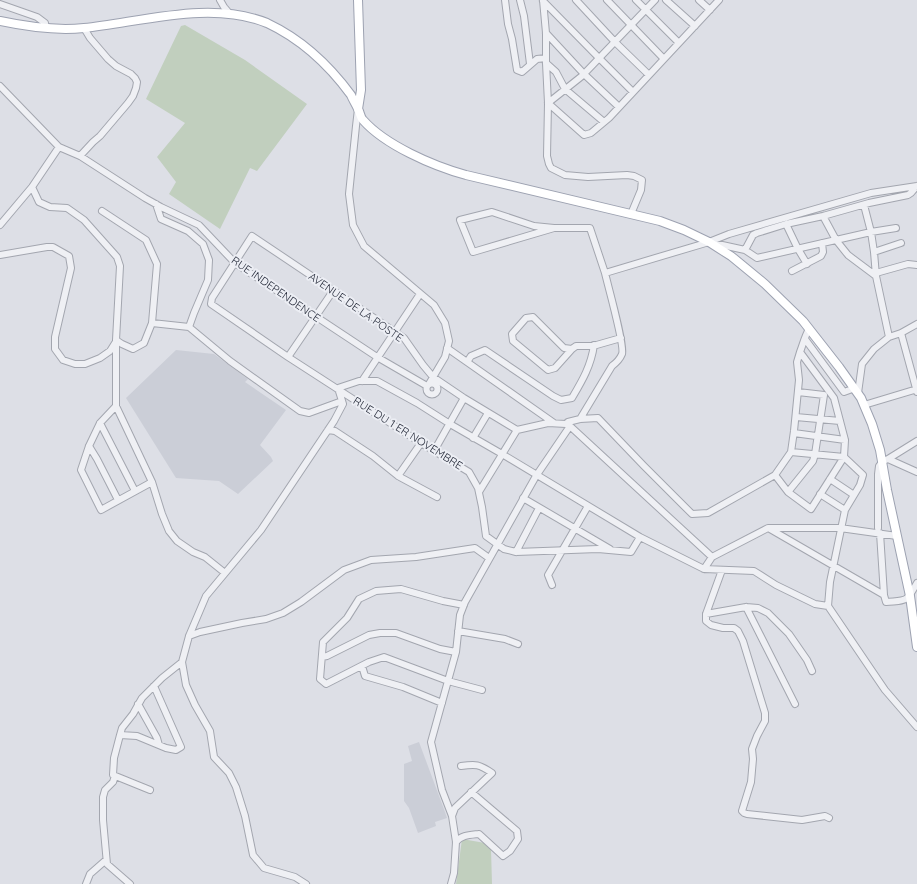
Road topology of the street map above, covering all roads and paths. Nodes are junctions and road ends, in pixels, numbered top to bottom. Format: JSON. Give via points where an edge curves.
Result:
{"nodes":[{"id":1,"x":220,"y":0,"type":"edge"},
{"id":2,"x":358,"y":0,"type":"edge"},
{"id":3,"x":505,"y":0,"type":"edge"},
{"id":4,"x":520,"y":0,"type":"edge"},
{"id":5,"x":542,"y":0,"type":"edge"},
{"id":6,"x":576,"y":0,"type":"edge"},
{"id":7,"x":607,"y":0,"type":"edge"},
{"id":8,"x":636,"y":0,"type":"edge"},
{"id":9,"x":655,"y":0,"type":"edge"},
{"id":10,"x":666,"y":0,"type":"edge"},
{"id":11,"x":699,"y":0,"type":"edge"},
{"id":12,"x":720,"y":0,"type":"edge"},
{"id":13,"x":0,"y":4,"type":"edge"},
{"id":14,"x":646,"y":10,"type":"junction"},
{"id":15,"x":710,"y":10,"type":"junction"},
{"id":16,"x":230,"y":14,"type":"junction"},
{"id":17,"x":0,"y":21,"type":"edge"},
{"id":18,"x":631,"y":24,"type":"junction"},
{"id":19,"x":695,"y":26,"type":"junction"},
{"id":20,"x":46,"y":28,"type":"junction"},
{"id":21,"x":84,"y":28,"type":"junction"},
{"id":22,"x":546,"y":33,"type":"junction"},
{"id":23,"x":615,"y":42,"type":"junction"},
{"id":24,"x":679,"y":43,"type":"junction"},
{"id":25,"x":599,"y":58,"type":"junction"},
{"id":26,"x":664,"y":59,"type":"junction"},
{"id":27,"x":546,"y":60,"type":"junction"},
{"id":28,"x":530,"y":64,"type":"junction"},
{"id":29,"x":584,"y":74,"type":"junction"},
{"id":30,"x":649,"y":75,"type":"junction"},
{"id":31,"x":0,"y":86,"type":"edge"},
{"id":32,"x":565,"y":89,"type":"junction"},
{"id":33,"x":633,"y":92,"type":"junction"},
{"id":34,"x":548,"y":103,"type":"junction"},
{"id":35,"x":619,"y":107,"type":"junction"},
{"id":36,"x":358,"y":109,"type":"junction"},
{"id":37,"x":604,"y":122,"type":"junction"},
{"id":38,"x":59,"y":147,"type":"junction"},
{"id":39,"x":80,"y":156,"type":"junction"},
{"id":40,"x":917,"y":186,"type":"edge"},
{"id":41,"x":32,"y":187,"type":"junction"},
{"id":42,"x":156,"y":204,"type":"junction"},
{"id":43,"x":864,"y":205,"type":"junction"},
{"id":44,"x":102,"y":211,"type":"dead end"},
{"id":45,"x":631,"y":214,"type":"junction"},
{"id":46,"x":823,"y":216,"type":"junction"},
{"id":47,"x":786,"y":224,"type":"junction"},
{"id":48,"x":0,"y":225,"type":"edge"},
{"id":49,"x":554,"y":228,"type":"junction"},
{"id":50,"x":896,"y":228,"type":"dead end"},
{"id":51,"x":871,"y":232,"type":"junction"},
{"id":52,"x":836,"y":240,"type":"junction"},
{"id":53,"x":709,"y":242,"type":"junction"},
{"id":54,"x":822,"y":243,"type":"junction"},
{"id":55,"x":901,"y":243,"type":"dead end"},
{"id":56,"x":798,"y":249,"type":"junction"},
{"id":57,"x":745,"y":250,"type":"junction"},
{"id":58,"x":874,"y":252,"type":"junction"},
{"id":59,"x":0,"y":255,"type":"edge"},
{"id":60,"x":235,"y":263,"type":"junction"},
{"id":61,"x":807,"y":264,"type":"junction"},
{"id":62,"x":917,"y":265,"type":"edge"},
{"id":63,"x":792,"y":272,"type":"dead end"},
{"id":64,"x":605,"y":273,"type":"junction"},
{"id":65,"x":876,"y":275,"type":"junction"},
{"id":66,"x":333,"y":291,"type":"junction"},
{"id":67,"x":420,"y":294,"type":"junction"},
{"id":68,"x":211,"y":304,"type":"joint"},
{"id":69,"x":316,"y":317,"type":"junction"},
{"id":70,"x":152,"y":323,"type":"junction"},
{"id":71,"x":917,"y":324,"type":"edge"},
{"id":72,"x":189,"y":327,"type":"junction"},
{"id":73,"x":809,"y":329,"type":"junction"},
{"id":74,"x":395,"y":332,"type":"junction"},
{"id":75,"x":901,"y":333,"type":"junction"},
{"id":76,"x":889,"y":337,"type":"junction"},
{"id":77,"x":621,"y":338,"type":"junction"},
{"id":78,"x":805,"y":339,"type":"junction"},
{"id":79,"x":116,"y":340,"type":"junction"},
{"id":80,"x":594,"y":345,"type":"junction"},
{"id":81,"x":447,"y":348,"type":"junction"},
{"id":82,"x":572,"y":348,"type":"junction"},
{"id":83,"x":800,"y":352,"type":"junction"},
{"id":84,"x":288,"y":356,"type":"junction"},
{"id":85,"x":377,"y":357,"type":"junction"},
{"id":86,"x":467,"y":362,"type":"junction"},
{"id":87,"x":433,"y":377,"type":"junction"},
{"id":88,"x":362,"y":381,"type":"junction"},
{"id":89,"x":428,"y":385,"type":"junction"},
{"id":90,"x":338,"y":388,"type":"junction"},
{"id":91,"x":917,"y":390,"type":"edge"},
{"id":92,"x":856,"y":391,"type":"junction"},
{"id":93,"x":798,"y":392,"type":"junction"},
{"id":94,"x":844,"y":392,"type":"junction"},
{"id":95,"x":428,"y":393,"type":"junction"},
{"id":96,"x":464,"y":398,"type":"junction"},
{"id":97,"x":834,"y":398,"type":"junction"},
{"id":98,"x":342,"y":401,"type":"junction"},
{"id":99,"x":420,"y":405,"type":"junction"},
{"id":100,"x":864,"y":405,"type":"junction"},
{"id":101,"x":116,"y":406,"type":"junction"},
{"id":102,"x":488,"y":413,"type":"junction"},
{"id":103,"x":796,"y":417,"type":"junction"},
{"id":104,"x":580,"y":419,"type":"junction"},
{"id":105,"x":821,"y":419,"type":"junction"},
{"id":106,"x":840,"y":421,"type":"junction"},
{"id":107,"x":100,"y":423,"type":"junction"},
{"id":108,"x":554,"y":423,"type":"junction"},
{"id":109,"x":450,"y":424,"type":"junction"},
{"id":110,"x":568,"y":425,"type":"junction"},
{"id":111,"x":328,"y":430,"type":"junction"},
{"id":112,"x":516,"y":430,"type":"junction"},
{"id":113,"x":794,"y":433,"type":"junction"},
{"id":114,"x":818,"y":436,"type":"junction"},
{"id":115,"x":473,"y":438,"type":"junction"},
{"id":116,"x":845,"y":440,"type":"junction"},
{"id":117,"x":917,"y":441,"type":"edge"},
{"id":118,"x":421,"y":443,"type":"junction"},
{"id":119,"x":89,"y":446,"type":"junction"},
{"id":120,"x":434,"y":451,"type":"junction"},
{"id":121,"x":791,"y":452,"type":"junction"},
{"id":122,"x":502,"y":454,"type":"junction"},
{"id":123,"x":815,"y":454,"type":"junction"},
{"id":124,"x":844,"y":457,"type":"junction"},
{"id":125,"x":885,"y":460,"type":"junction"},
{"id":126,"x":917,"y":472,"type":"edge"},
{"id":127,"x":775,"y":475,"type":"junction"},
{"id":128,"x":398,"y":476,"type":"junction"},
{"id":129,"x":536,"y":476,"type":"junction"},
{"id":130,"x":830,"y":479,"type":"junction"},
{"id":131,"x":152,"y":482,"type":"junction"},
{"id":132,"x":135,"y":491,"type":"junction"},
{"id":133,"x":479,"y":492,"type":"junction"},
{"id":134,"x":788,"y":492,"type":"junction"},
{"id":135,"x":820,"y":494,"type":"junction"},
{"id":136,"x":854,"y":495,"type":"junction"},
{"id":137,"x":438,"y":497,"type":"dead end"},
{"id":138,"x":523,"y":498,"type":"junction"},
{"id":139,"x":118,"y":500,"type":"junction"},
{"id":140,"x":588,"y":506,"type":"junction"},
{"id":141,"x":539,"y":508,"type":"junction"},
{"id":142,"x":845,"y":510,"type":"junction"},
{"id":143,"x":768,"y":528,"type":"junction"},
{"id":144,"x":842,"y":528,"type":"junction"},
{"id":145,"x":574,"y":529,"type":"junction"},
{"id":146,"x":879,"y":531,"type":"junction"},
{"id":147,"x":897,"y":536,"type":"junction"},
{"id":148,"x":640,"y":537,"type":"junction"},
{"id":149,"x":497,"y":544,"type":"junction"},
{"id":150,"x":562,"y":551,"type":"junction"},
{"id":151,"x":612,"y":551,"type":"junction"},
{"id":152,"x":516,"y":552,"type":"junction"},
{"id":153,"x":712,"y":557,"type":"junction"},
{"id":154,"x":490,"y":558,"type":"junction"},
{"id":155,"x":834,"y":566,"type":"junction"},
{"id":156,"x":704,"y":569,"type":"junction"},
{"id":157,"x":722,"y":570,"type":"junction"},
{"id":158,"x":225,"y":573,"type":"junction"},
{"id":159,"x":917,"y":583,"type":"edge"},
{"id":160,"x":552,"y":585,"type":"dead end"},
{"id":161,"x":884,"y":595,"type":"junction"},
{"id":162,"x":910,"y":596,"type":"junction"},
{"id":163,"x":464,"y":605,"type":"junction"},
{"id":164,"x":746,"y":606,"type":"junction"},
{"id":165,"x":828,"y":606,"type":"junction"},
{"id":166,"x":706,"y":614,"type":"junction"},
{"id":167,"x":458,"y":631,"type":"junction"},
{"id":168,"x":188,"y":636,"type":"junction"},
{"id":169,"x":518,"y":644,"type":"dead end"},
{"id":170,"x":917,"y":647,"type":"edge"},
{"id":171,"x":456,"y":652,"type":"junction"},
{"id":172,"x":322,"y":657,"type":"junction"},
{"id":173,"x":182,"y":662,"type":"junction"},
{"id":174,"x":362,"y":666,"type":"junction"},
{"id":175,"x":812,"y":672,"type":"dead end"},
{"id":176,"x":448,"y":681,"type":"junction"},
{"id":177,"x":154,"y":686,"type":"junction"},
{"id":178,"x":482,"y":690,"type":"dead end"},
{"id":179,"x":442,"y":703,"type":"junction"},
{"id":180,"x":138,"y":704,"type":"junction"},
{"id":181,"x":795,"y":704,"type":"dead end"},
{"id":182,"x":917,"y":727,"type":"edge"},
{"id":183,"x":120,"y":735,"type":"junction"},
{"id":184,"x":159,"y":745,"type":"junction"},
{"id":185,"x":461,"y":766,"type":"dead end"},
{"id":186,"x":115,"y":776,"type":"junction"},
{"id":187,"x":150,"y":790,"type":"dead end"},
{"id":188,"x":471,"y":792,"type":"junction"},
{"id":189,"x":452,"y":816,"type":"junction"},
{"id":190,"x":829,"y":818,"type":"dead end"},
{"id":191,"x":456,"y":842,"type":"junction"},
{"id":192,"x":106,"y":860,"type":"junction"},
{"id":193,"x":86,"y":884,"type":"edge"},
{"id":194,"x":130,"y":884,"type":"edge"},
{"id":195,"x":306,"y":884,"type":"edge"},
{"id":196,"x":451,"y":884,"type":"edge"}],
"edges":[{"from":1,"to":16,"type":"street"},
{"from":2,"to":36,"type":"main road","via":[[361,90]]},
{"from":3,"to":28,"type":"street","via":[[517,70],[522,72]]},
{"from":4,"to":28,"type":"street"},
{"from":5,"to":22,"type":"street"},
{"from":5,"to":25,"type":"street"},
{"from":6,"to":23,"type":"street"},
{"from":7,"to":18,"type":"street"},
{"from":8,"to":14,"type":"street"},
{"from":9,"to":14,"type":"street"},
{"from":10,"to":19,"type":"street"},
{"from":11,"to":15,"type":"street"},
{"from":12,"to":15,"type":"street"},
{"from":13,"to":20,"type":"street","via":[[37,17],[45,23]]},
{"from":14,"to":18,"type":"street"},
{"from":14,"to":24,"type":"street"},
{"from":15,"to":19,"type":"street"},
{"from":16,"to":21,"type":"main road","via":[[186,13]]},
{"from":16,"to":36,"type":"main road","via":[[265,23],[303,45],[327,66],[345,87]]},
{"from":17,"to":20,"type":"main road"},
{"from":18,"to":23,"type":"street"},
{"from":18,"to":26,"type":"street"},
{"from":19,"to":24,"type":"street"},
{"from":20,"to":21,"type":"main road"},
{"from":21,"to":39,"type":"street","via":[[108,59],[132,74],[137,82],[128,103]]},
{"from":22,"to":27,"type":"street"},
{"from":22,"to":29,"type":"street"},
{"from":23,"to":25,"type":"street"},
{"from":23,"to":30,"type":"street"},
{"from":24,"to":26,"type":"street"},
{"from":25,"to":29,"type":"street"},
{"from":25,"to":33,"type":"street"},
{"from":26,"to":30,"type":"street"},
{"from":27,"to":28,"type":"street","via":[[537,59]]},
{"from":27,"to":32,"type":"street"},
{"from":27,"to":34,"type":"street"},
{"from":29,"to":32,"type":"street"},
{"from":29,"to":35,"type":"street"},
{"from":30,"to":33,"type":"street"},
{"from":31,"to":38,"type":"street","name":"RUE INDEPENDENCE"},
{"from":32,"to":34,"type":"street"},
{"from":32,"to":37,"type":"street"},
{"from":33,"to":35,"type":"street"},
{"from":34,"to":37,"type":"street","via":[[584,135],[591,133]]},
{"from":34,"to":45,"type":"street","via":[[548,164],[565,174],[588,177],[634,176],[642,180]]},
{"from":35,"to":37,"type":"street"},
{"from":36,"to":45,"type":"main road","via":[[362,118],[380,136],[449,170]]},
{"from":36,"to":67,"type":"street","via":[[349,194],[353,225],[364,246]]},
{"from":38,"to":39,"type":"street","name":"RUE INDEPENDENCE"},
{"from":38,"to":41,"type":"street"},
{"from":39,"to":42,"type":"street","name":"RUE INDEPENDENCE"},
{"from":40,"to":43,"type":"street","via":[[908,195]]},
{"from":40,"to":53,"type":"street","via":[[871,193]]},
{"from":41,"to":48,"type":"street"},
{"from":41,"to":79,"type":"street","via":[[39,202],[50,207],[68,208],[84,220],[116,257],[120,266]]},
{"from":42,"to":60,"type":"street","name":"RUE INDEPENDENCE","via":[[199,224]]},
{"from":42,"to":72,"type":"street","via":[[161,219],[188,231],[203,244],[209,260],[208,280]]},
{"from":43,"to":46,"type":"street"},
{"from":43,"to":51,"type":"street"},
{"from":44,"to":70,"type":"street","via":[[146,240],[157,264]]},
{"from":45,"to":53,"type":"main road","via":[[660,221]]},
{"from":46,"to":47,"type":"street"},
{"from":46,"to":52,"type":"street"},
{"from":47,"to":56,"type":"street"},
{"from":47,"to":57,"type":"street","via":[[757,232]]},
{"from":49,"to":49,"type":"street","via":[[473,252],[460,220],[492,212],[534,226]]},
{"from":49,"to":64,"type":"street","via":[[590,228]]},
{"from":50,"to":51,"type":"street"},
{"from":51,"to":52,"type":"street"},
{"from":51,"to":58,"type":"street"},
{"from":52,"to":54,"type":"street"},
{"from":52,"to":65,"type":"street","via":[[848,255]]},
{"from":53,"to":57,"type":"street"},
{"from":53,"to":64,"type":"street"},
{"from":53,"to":73,"type":"main road","via":[[765,284]]},
{"from":54,"to":56,"type":"street"},
{"from":54,"to":61,"type":"street","via":[[821,256]]},
{"from":55,"to":58,"type":"street"},
{"from":56,"to":57,"type":"street","via":[[757,258]]},
{"from":56,"to":61,"type":"street"},
{"from":58,"to":65,"type":"street"},
{"from":59,"to":79,"type":"street","via":[[53,247],[69,256],[71,268],[55,336],[55,349],[63,360],[85,364],[110,351]]},
{"from":60,"to":66,"type":"street","name":"AVENUE DE LA POSTE","via":[[252,236]]},
{"from":60,"to":68,"type":"street","name":"AVENUE DE LA POSTE","via":[[212,298]]},
{"from":60,"to":69,"type":"street","name":"RUE INDEPENDENCE"},
{"from":61,"to":63,"type":"street"},
{"from":62,"to":65,"type":"street","via":[[908,264]]},
{"from":64,"to":77,"type":"street"},
{"from":65,"to":76,"type":"street"},
{"from":66,"to":69,"type":"street"},
{"from":66,"to":74,"type":"street","name":"AVENUE DE LA POSTE"},
{"from":67,"to":74,"type":"street"},
{"from":67,"to":81,"type":"street","via":[[434,305],[445,323],[449,341]]},
{"from":68,"to":84,"type":"street","name":"RUE DU 1 ER NOVEMBRE"},
{"from":69,"to":84,"type":"street"},
{"from":69,"to":85,"type":"street","name":"RUE INDEPENDENCE"},
{"from":70,"to":72,"type":"street"},
{"from":70,"to":79,"type":"street","via":[[144,343],[133,349]]},
{"from":71,"to":75,"type":"street"},
{"from":72,"to":98,"type":"street","via":[[230,361],[300,411],[309,413]]},
{"from":73,"to":78,"type":"street"},
{"from":73,"to":92,"type":"main road","via":[[840,366]]},
{"from":74,"to":85,"type":"street"},
{"from":74,"to":87,"type":"street","name":"AVENUE DE LA POSTE","via":[[404,338]]},
{"from":75,"to":76,"type":"street"},
{"from":75,"to":91,"type":"street"},
{"from":76,"to":92,"type":"street","via":[[874,349],[862,364]]},
{"from":77,"to":80,"type":"street"},
{"from":77,"to":104,"type":"street","via":[[623,353],[612,366]]},
{"from":78,"to":83,"type":"street"},
{"from":78,"to":94,"type":"street"},
{"from":79,"to":101,"type":"street"},
{"from":80,"to":82,"type":"street"},
{"from":80,"to":86,"type":"street","via":[[586,374],[572,398],[561,400],[485,350],[471,356]]},
{"from":81,"to":86,"type":"street"},
{"from":81,"to":87,"type":"street","via":[[446,357]]},
{"from":82,"to":82,"type":"street","via":[[564,348],[533,317],[526,318],[512,334],[514,341],[548,370],[555,368]]},
{"from":83,"to":93,"type":"street","via":[[797,362]]},
{"from":83,"to":97,"type":"street"},
{"from":84,"to":90,"type":"street","name":"RUE DU 1 ER NOVEMBRE"},
{"from":85,"to":88,"type":"street"},
{"from":85,"to":89,"type":"street","name":"RUE INDEPENDENCE"},
{"from":86,"to":108,"type":"street"},
{"from":87,"to":89,"type":"street"},
{"from":87,"to":96,"type":"street","name":"AVENUE DE LA POSTE"},
{"from":88,"to":90,"type":"street"},
{"from":88,"to":99,"type":"street","via":[[377,381]]},
{"from":89,"to":95,"type":"street"},
{"from":89,"to":95,"type":"street","via":[[434,384],[437,390],[433,394]]},
{"from":90,"to":98,"type":"street"},
{"from":90,"to":118,"type":"street","name":"RUE DU 1 ER NOVEMBRE"},
{"from":91,"to":100,"type":"street"},
{"from":92,"to":94,"type":"street"},
{"from":92,"to":100,"type":"main road"},
{"from":93,"to":103,"type":"street"},
{"from":93,"to":105,"type":"street","via":[[824,395]]},
{"from":94,"to":97,"type":"street"},
{"from":95,"to":99,"type":"street"},
{"from":96,"to":102,"type":"street","name":"AVENUE DE LA POSTE"},
{"from":96,"to":109,"type":"street"},
{"from":97,"to":106,"type":"street"},
{"from":98,"to":111,"type":"street","via":[[343,404]]},
{"from":99,"to":109,"type":"street"},
{"from":100,"to":125,"type":"main road"},
{"from":101,"to":107,"type":"street"},
{"from":101,"to":131,"type":"street"},
{"from":102,"to":112,"type":"street","name":"AVENUE DE LA POSTE"},
{"from":102,"to":115,"type":"street"},
{"from":103,"to":105,"type":"street"},
{"from":103,"to":113,"type":"street"},
{"from":104,"to":110,"type":"street"},
{"from":104,"to":127,"type":"street","via":[[598,418],[692,514],[708,513]]},
{"from":105,"to":106,"type":"street"},
{"from":105,"to":114,"type":"street"},
{"from":106,"to":116,"type":"street"},
{"from":107,"to":119,"type":"street"},
{"from":107,"to":132,"type":"street"},
{"from":108,"to":110,"type":"street"},
{"from":108,"to":112,"type":"street"},
{"from":109,"to":115,"type":"street"},
{"from":109,"to":120,"type":"street"},
{"from":110,"to":129,"type":"street"},
{"from":110,"to":153,"type":"street"},
{"from":111,"to":128,"type":"street","via":[[335,431]]},
{"from":111,"to":158,"type":"street","via":[[261,530]]},
{"from":112,"to":122,"type":"street"},
{"from":113,"to":114,"type":"street"},
{"from":113,"to":121,"type":"street"},
{"from":114,"to":116,"type":"street"},
{"from":114,"to":123,"type":"street"},
{"from":115,"to":122,"type":"street"},
{"from":116,"to":124,"type":"street"},
{"from":117,"to":125,"type":"street"},
{"from":118,"to":120,"type":"street","name":"RUE DU 1 ER NOVEMBRE"},
{"from":118,"to":128,"type":"street"},
{"from":119,"to":139,"type":"street"},
{"from":119,"to":139,"type":"street","via":[[80,470],[101,510]]},
{"from":120,"to":133,"type":"street","name":"RUE DU 1 ER NOVEMBRE","via":[[469,472]]},
{"from":121,"to":123,"type":"street"},
{"from":121,"to":127,"type":"street"},
{"from":122,"to":129,"type":"street"},
{"from":122,"to":133,"type":"street"},
{"from":123,"to":124,"type":"street"},
{"from":123,"to":134,"type":"street","via":[[813,461]]},
{"from":124,"to":130,"type":"street"},
{"from":124,"to":136,"type":"street","via":[[863,475]]},
{"from":125,"to":126,"type":"street"},
{"from":125,"to":146,"type":"street","via":[[879,466],[878,474]]},
{"from":125,"to":147,"type":"main road","via":[[887,490]]},
{"from":127,"to":134,"type":"street"},
{"from":128,"to":137,"type":"street"},
{"from":129,"to":138,"type":"street"},
{"from":129,"to":140,"type":"street"},
{"from":130,"to":135,"type":"street"},
{"from":130,"to":136,"type":"street"},
{"from":131,"to":132,"type":"street"},
{"from":131,"to":158,"type":"street","via":[[169,531],[177,541],[205,557]]},
{"from":132,"to":139,"type":"street"},
{"from":133,"to":149,"type":"street","name":"RUE DU 1 ER NOVEMBRE","via":[[486,536]]},
{"from":134,"to":135,"type":"street","via":[[811,509]]},
{"from":135,"to":142,"type":"street"},
{"from":136,"to":142,"type":"street"},
{"from":138,"to":141,"type":"street"},
{"from":138,"to":149,"type":"street"},
{"from":140,"to":145,"type":"street"},
{"from":140,"to":148,"type":"street"},
{"from":141,"to":145,"type":"street"},
{"from":141,"to":152,"type":"street"},
{"from":142,"to":144,"type":"street"},
{"from":143,"to":144,"type":"street"},
{"from":143,"to":153,"type":"street"},
{"from":143,"to":155,"type":"street"},
{"from":144,"to":146,"type":"street"},
{"from":144,"to":155,"type":"street"},
{"from":145,"to":150,"type":"street"},
{"from":145,"to":151,"type":"street"},
{"from":146,"to":147,"type":"street"},
{"from":146,"to":161,"type":"street"},
{"from":147,"to":162,"type":"main road"},
{"from":148,"to":151,"type":"street","name":"RUE DU 1 ER NOVEMBRE","via":[[631,552]]},
{"from":148,"to":156,"type":"street"},
{"from":149,"to":152,"type":"street","name":"RUE DU 1 ER NOVEMBRE"},
{"from":149,"to":154,"type":"street"},
{"from":150,"to":151,"type":"street","name":"RUE DU 1 ER NOVEMBRE"},
{"from":150,"to":152,"type":"street","name":"RUE DU 1 ER NOVEMBRE"},
{"from":150,"to":160,"type":"street","via":[[548,575]]},
{"from":153,"to":156,"type":"street"},
{"from":154,"to":163,"type":"street"},
{"from":154,"to":168,"type":"street","via":[[476,548],[416,557],[371,560],[344,570],[283,613]]},
{"from":155,"to":161,"type":"street"},
{"from":155,"to":165,"type":"street"},
{"from":156,"to":157,"type":"street"},
{"from":157,"to":165,"type":"street","via":[[754,571],[815,604]]},
{"from":157,"to":166,"type":"street"},
{"from":158,"to":168,"type":"street","via":[[206,596]]},
{"from":159,"to":162,"type":"street"},
{"from":161,"to":162,"type":"street","via":[[886,602],[904,600]]},
{"from":162,"to":170,"type":"main road"},
{"from":163,"to":167,"type":"street"},
{"from":163,"to":172,"type":"street","via":[[401,589],[376,591],[359,600],[347,618],[323,642]]},
{"from":164,"to":166,"type":"street"},
{"from":164,"to":175,"type":"street","via":[[768,613],[789,634]]},
{"from":164,"to":181,"type":"street"},
{"from":165,"to":182,"type":"street","via":[[886,690]]},
{"from":166,"to":190,"type":"street","via":[[706,621],[711,625],[734,628],[738,631],[765,713],[765,721],[752,749],[751,782],[742,811],[747,814],[802,820],[825,816]]},
{"from":167,"to":169,"type":"street","via":[[505,639]]},
{"from":167,"to":171,"type":"street"},
{"from":168,"to":173,"type":"street"},
{"from":171,"to":172,"type":"street","via":[[396,633],[380,633],[368,635]]},
{"from":171,"to":176,"type":"street"},
{"from":172,"to":174,"type":"street","via":[[320,679],[326,684]]},
{"from":173,"to":177,"type":"street"},
{"from":173,"to":195,"type":"street","via":[[186,684],[210,731],[214,757],[229,773],[236,787],[253,855],[264,868],[295,877]]},
{"from":174,"to":176,"type":"street","via":[[384,657]]},
{"from":174,"to":179,"type":"street","via":[[365,676],[403,687]]},
{"from":176,"to":178,"type":"street"},
{"from":176,"to":179,"type":"street"},
{"from":177,"to":180,"type":"street"},
{"from":177,"to":184,"type":"street","via":[[181,747],[176,750]]},
{"from":179,"to":189,"type":"street","via":[[431,742],[442,790]]},
{"from":180,"to":183,"type":"street"},
{"from":180,"to":184,"type":"street"},
{"from":183,"to":184,"type":"street","via":[[137,736]]},
{"from":183,"to":186,"type":"street","via":[[114,758]]},
{"from":185,"to":188,"type":"street","via":[[475,764],[492,773]]},
{"from":186,"to":187,"type":"street"},
{"from":186,"to":192,"type":"street","via":[[103,797]]},
{"from":188,"to":189,"type":"street","via":[[455,808]]},
{"from":188,"to":191,"type":"street","via":[[517,831],[518,839],[503,856],[479,834],[466,835]]},
{"from":189,"to":191,"type":"street"},
{"from":191,"to":196,"type":"street"},
{"from":192,"to":193,"type":"street","via":[[90,874]]},
{"from":192,"to":194,"type":"street","via":[[107,864]]}]}
